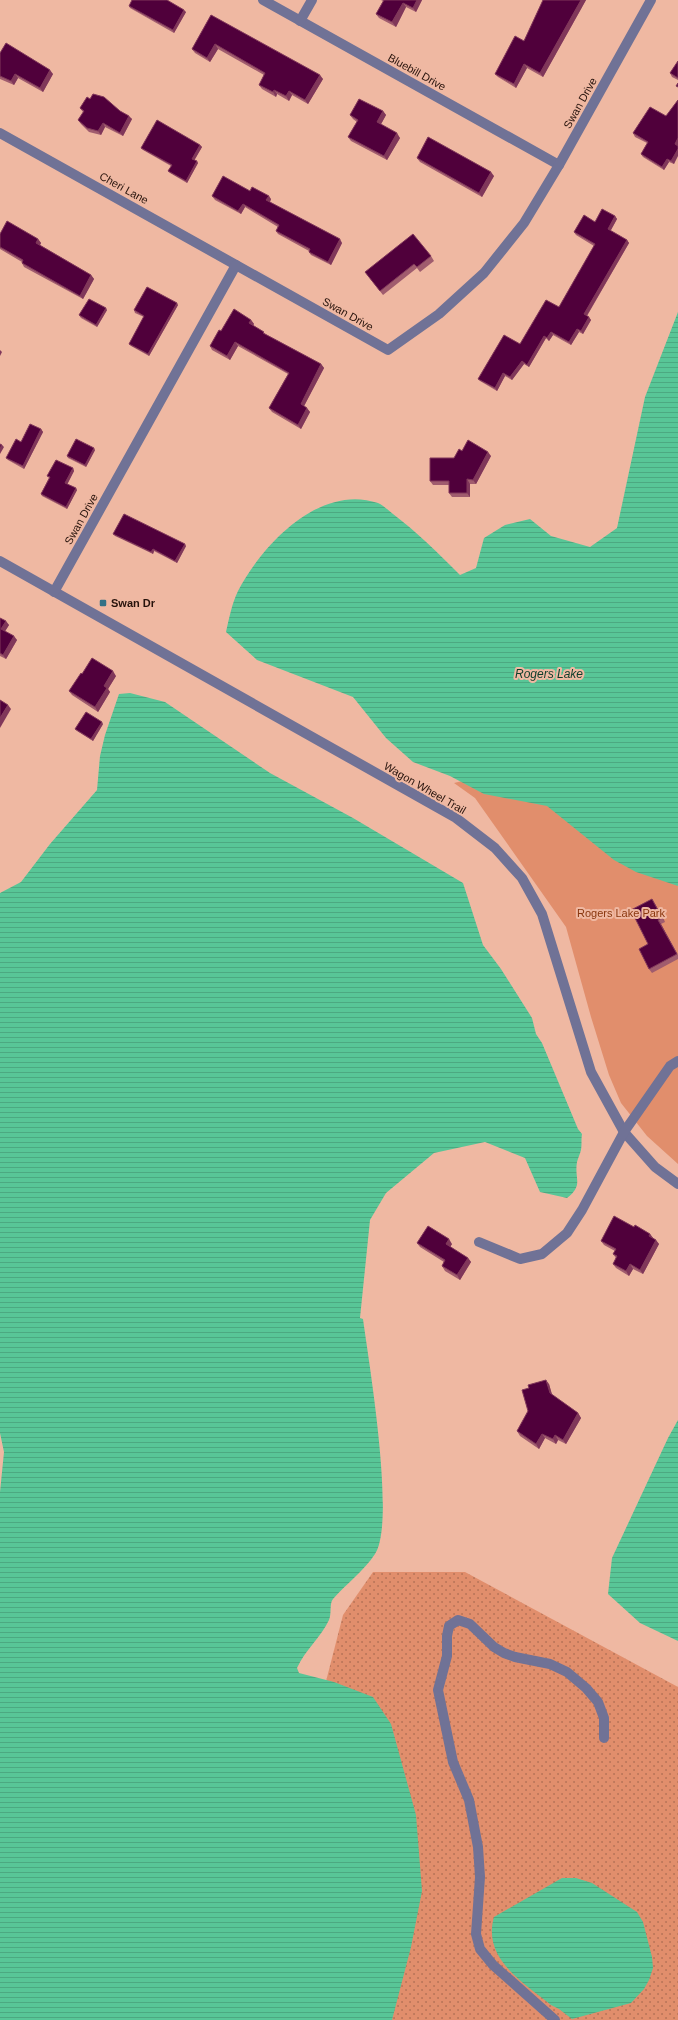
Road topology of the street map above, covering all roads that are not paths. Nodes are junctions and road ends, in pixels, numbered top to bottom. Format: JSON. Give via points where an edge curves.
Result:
{"nodes":[{"id":1,"x":263,"y":0,"type":"edge"},
{"id":2,"x":312,"y":0,"type":"edge"},
{"id":3,"x":651,"y":0,"type":"edge"},
{"id":4,"x":300,"y":21,"type":"junction"},
{"id":5,"x":0,"y":133,"type":"edge"},
{"id":6,"x":559,"y":165,"type":"junction"},
{"id":7,"x":236,"y":265,"type":"junction"},
{"id":8,"x":0,"y":561,"type":"edge"},
{"id":9,"x":54,"y":592,"type":"junction"},
{"id":10,"x":678,"y":1061,"type":"edge"},
{"id":11,"x":624,"y":1132,"type":"junction"},
{"id":12,"x":678,"y":1184,"type":"edge"},
{"id":13,"x":478,"y":1242,"type":"dead end"},
{"id":14,"x":604,"y":1738,"type":"dead end"},
{"id":15,"x":554,"y":2020,"type":"edge"}],
"edges":[{"from":1,"to":4,"type":"street","name":"Bluebill Drive"},
{"from":2,"to":4,"type":"street"},
{"from":3,"to":6,"type":"street","name":"Swan Drive"},
{"from":4,"to":6,"type":"street","name":"Bluebill Drive"},
{"from":5,"to":7,"type":"street","name":"Cheri Lane"},
{"from":6,"to":7,"type":"street","name":"Swan Drive","via":[[524,223],[484,272],[439,314],[388,350]]},
{"from":7,"to":9,"type":"street","name":"Swan Drive"},
{"from":8,"to":9,"type":"street","name":"Wagon Wheel Trail"},
{"from":9,"to":11,"type":"street","name":"Wagon Wheel Trail","via":[[456,818],[495,848],[522,878],[542,914],[591,1072]]},
{"from":10,"to":11,"type":"street","via":[[670,1066]]},
{"from":11,"to":12,"type":"street","name":"Wagon Wheel Trail","via":[[655,1167]]},
{"from":11,"to":13,"type":"street","via":[[567,1233],[542,1254],[520,1259]]},
{"from":14,"to":15,"type":"street","via":[[604,1718],[598,1702],[567,1672],[550,1664],[504,1653],[470,1624],[458,1620],[449,1626],[447,1656],[438,1690],[453,1762],[469,1800],[478,1847],[480,1877],[476,1934],[480,1949],[493,1965]]}]}
